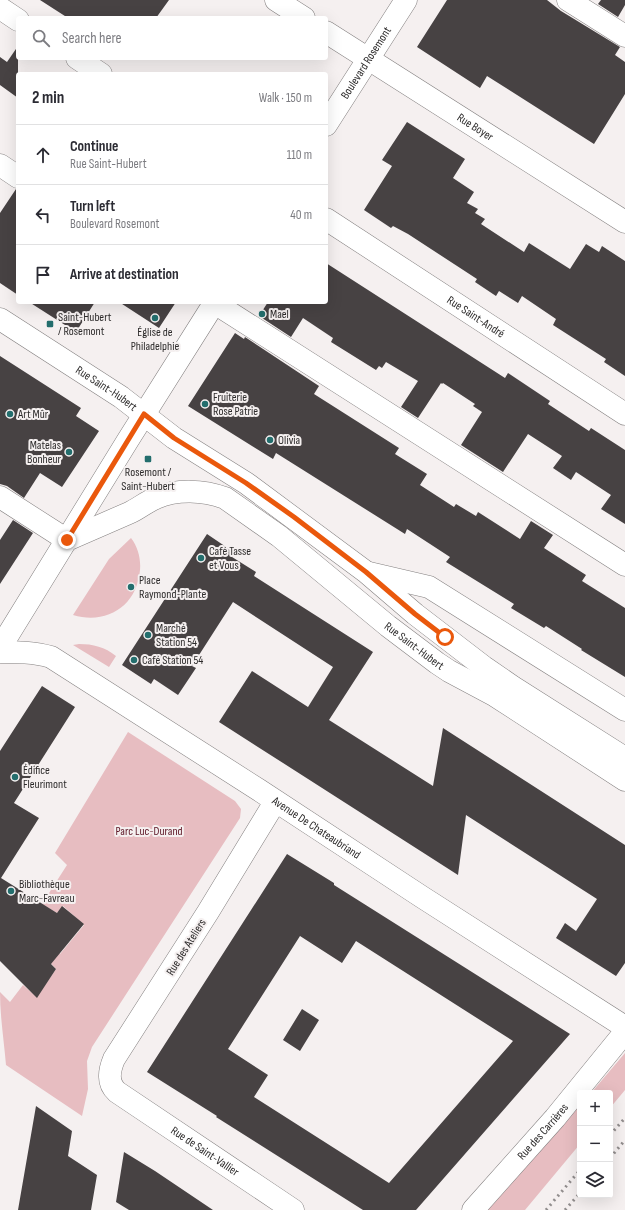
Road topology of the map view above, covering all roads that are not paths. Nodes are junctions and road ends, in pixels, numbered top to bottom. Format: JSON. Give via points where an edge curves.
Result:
{"nodes":[{"id":1,"x":276,"y":0,"type":"edge"},
{"id":2,"x":406,"y":0,"type":"edge"},
{"id":3,"x":568,"y":0,"type":"edge"},
{"id":4,"x":0,"y":8,"type":"edge"},
{"id":5,"x":301,"y":16,"type":"edge"},
{"id":6,"x":16,"y":19,"type":"edge"},
{"id":7,"x":328,"y":33,"type":"edge"},
{"id":8,"x":625,"y":36,"type":"edge"},
{"id":9,"x":368,"y":58,"type":"junction"},
{"id":10,"x":80,"y":60,"type":"edge"},
{"id":11,"x":98,"y":72,"type":"edge"},
{"id":12,"x":328,"y":122,"type":"edge"},
{"id":13,"x":0,"y":165,"type":"edge"},
{"id":14,"x":16,"y":176,"type":"edge"},
{"id":15,"x":328,"y":220,"type":"edge"},
{"id":16,"x":625,"y":222,"type":"edge"},
{"id":17,"x":213,"y":304,"type":"edge"},
{"id":18,"x":217,"y":304,"type":"edge"},
{"id":19,"x":0,"y":319,"type":"edge"},
{"id":20,"x":144,"y":414,"type":"junction"},
{"id":21,"x":625,"y":414,"type":"edge"},
{"id":22,"x":0,"y":497,"type":"edge"},
{"id":23,"x":67,"y":540,"type":"junction"},
{"id":24,"x":625,"y":566,"type":"edge"},
{"id":25,"x":366,"y":572,"type":"junction"},
{"id":26,"x":0,"y":648,"type":"edge"},
{"id":27,"x":0,"y":652,"type":"edge"},
{"id":28,"x":625,"y":710,"type":"edge"},
{"id":29,"x":625,"y":758,"type":"edge"},
{"id":30,"x":625,"y":780,"type":"edge"},
{"id":31,"x":275,"y":802,"type":"junction"},
{"id":32,"x":625,"y":1027,"type":"edge"},
{"id":33,"x":625,"y":1032,"type":"edge"},
{"id":34,"x":117,"y":1092,"type":"joint"},
{"id":35,"x":293,"y":1210,"type":"edge"},
{"id":36,"x":473,"y":1210,"type":"edge"}],
"edges":[{"from":1,"to":5,"type":"street"},
{"from":2,"to":9,"type":"street","name":"Boulevard Rosemont"},
{"from":3,"to":8,"type":"street"},
{"from":4,"to":6,"type":"street"},
{"from":7,"to":9,"type":"street","name":"Rue Boyer"},
{"from":9,"to":12,"type":"street","name":"Boulevard Rosemont"},
{"from":9,"to":16,"type":"street","name":"Rue Boyer"},
{"from":10,"to":11,"type":"street"},
{"from":13,"to":14,"type":"street"},
{"from":15,"to":21,"type":"street","name":"Rue Saint-André"},
{"from":17,"to":20,"type":"street"},
{"from":18,"to":24,"type":"street"},
{"from":19,"to":20,"type":"street","name":"Rue Saint-Hubert"},
{"from":20,"to":23,"type":"street"},
{"from":20,"to":25,"type":"street","name":"Rue Saint-Hubert","via":[[174,438],[246,483]]},
{"from":22,"to":23,"type":"street"},
{"from":23,"to":26,"type":"street"},
{"from":23,"to":30,"type":"street","name":"Rue Saint-Hubert","via":[[163,496],[184,492],[217,495],[279,536],[437,663],[494,695]]},
{"from":25,"to":28,"type":"street","name":"Rue Saint-Hubert","via":[[429,587]]},
{"from":25,"to":29,"type":"street","name":"Rue Saint-Hubert","via":[[484,667]]},
{"from":27,"to":31,"type":"street","name":"Avenue De Chateaubriand","via":[[28,652],[51,658]]},
{"from":31,"to":32,"type":"street","name":"Avenue De Chateaubriand"},
{"from":31,"to":34,"type":"street","name":"Rue des Ateliers","via":[[114,1059],[110,1079],[112,1088]]},
{"from":33,"to":36,"type":"street","name":"Rue des Carrières","via":[[555,1118]]},
{"from":34,"to":35,"type":"street","name":"Rue de Saint-Vallier"}]}
